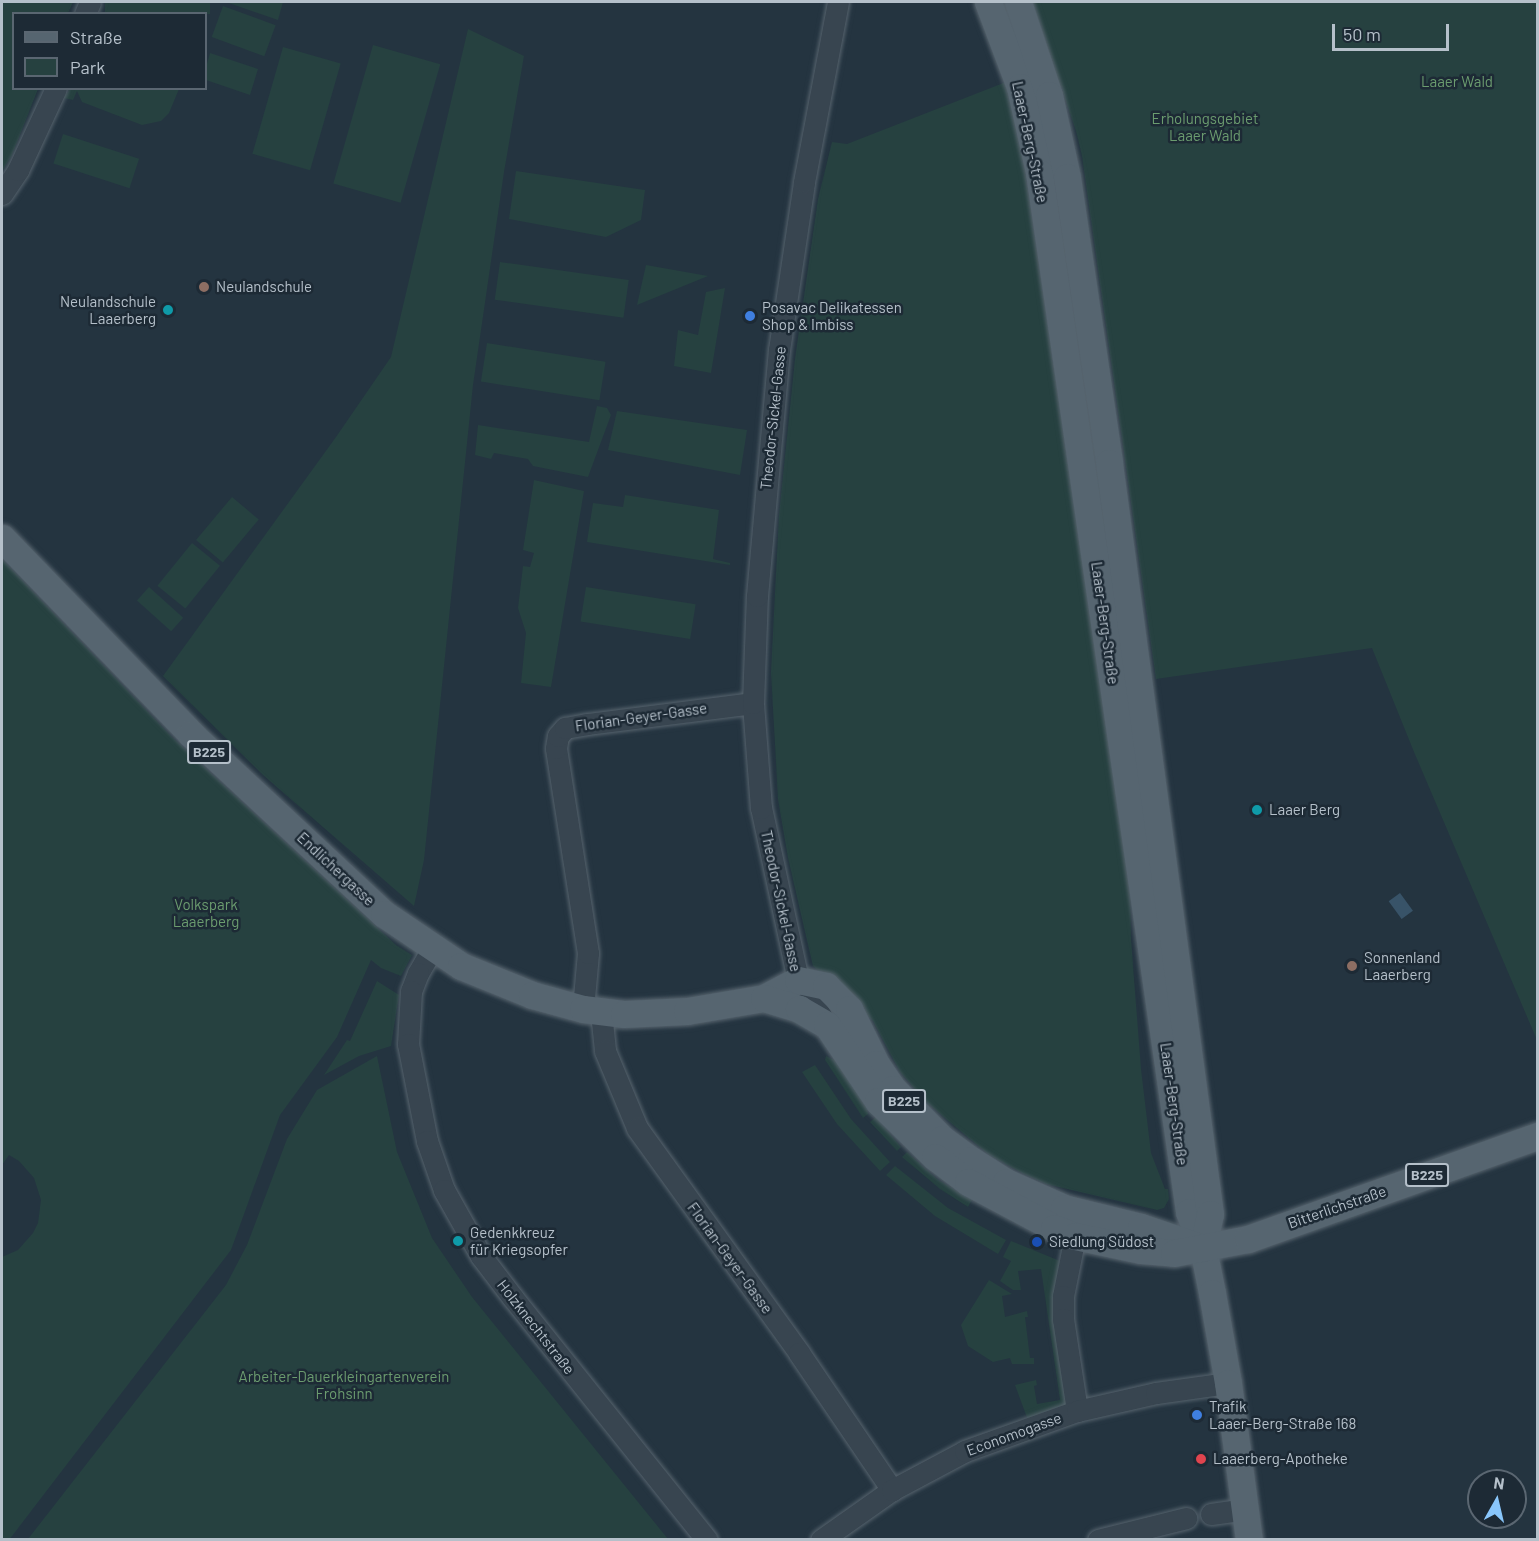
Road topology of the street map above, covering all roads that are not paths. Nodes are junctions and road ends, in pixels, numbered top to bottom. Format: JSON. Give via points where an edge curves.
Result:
{"nodes":[{"id":1,"x":838,"y":2,"type":"edge"},
{"id":2,"x":988,"y":2,"type":"edge"},
{"id":3,"x":1018,"y":2,"type":"edge"},
{"id":4,"x":55,"y":90,"type":"edge"},
{"id":5,"x":2,"y":194,"type":"edge"},
{"id":6,"x":2,"y":538,"type":"edge"},
{"id":7,"x":753,"y":703,"type":"junction"},
{"id":8,"x":432,"y":949,"type":"junction"},
{"id":9,"x":798,"y":980,"type":"junction"},
{"id":10,"x":764,"y":998,"type":"junction"},
{"id":11,"x":592,"y":1010,"type":"junction"},
{"id":12,"x":827,"y":1025,"type":"junction"},
{"id":13,"x":1538,"y":1136,"type":"edge"},
{"id":14,"x":1075,"y":1236,"type":"junction"},
{"id":15,"x":1203,"y":1248,"type":"junction"},
{"id":16,"x":1228,"y":1383,"type":"junction"},
{"id":17,"x":1077,"y":1410,"type":"junction"},
{"id":18,"x":892,"y":1490,"type":"junction"},
{"id":19,"x":1245,"y":1509,"type":"junction"},
{"id":20,"x":1211,"y":1514,"type":"dead end"},
{"id":21,"x":1186,"y":1518,"type":"dead end"},
{"id":22,"x":707,"y":1539,"type":"edge"},
{"id":23,"x":821,"y":1539,"type":"edge"},
{"id":24,"x":1098,"y":1539,"type":"edge"},
{"id":25,"x":1249,"y":1539,"type":"edge"}],
"edges":[{"from":1,"to":7,"type":"street","name":"Theodor-Sickel-Gasse","via":[[804,182],[779,350],[759,571]]},
{"from":2,"to":15,"type":"main road","name":"Laaer-Berg-Straße","via":[[1020,87],[1039,173],[1188,1204]]},
{"from":3,"to":15,"type":"main road","name":"Laaer-Berg-Straße","via":[[1049,95],[1067,177],[1210,1214]]},
{"from":4,"to":5,"type":"street","via":[[18,170]]},
{"from":6,"to":8,"type":"main road","name":"Endlichergasse","number":"B225","via":[[191,734],[384,914]]},
{"from":7,"to":9,"type":"street","name":"Theodor-Sickel-Gasse","via":[[761,808]]},
{"from":7,"to":11,"type":"street","name":"Florian-Geyer-Gasse","via":[[587,724],[564,728],[558,736],[556,748],[588,953]]},
{"from":8,"to":11,"type":"main road","name":"Endlichergasse","number":"B225","via":[[514,990]]},
{"from":8,"to":22,"type":"street","name":"Holzknechtstraße","via":[[411,991],[408,1044],[427,1141],[444,1191],[481,1256]]},
{"from":9,"to":10,"type":"main road","name":"Endlichergasse","number":"B225"},
{"from":9,"to":12,"type":"street"},
{"from":9,"to":15,"type":"main road","name":"Theodor-Sickel-Gasse","number":"B225","via":[[826,986],[837,994],[893,1089],[942,1139],[970,1161],[1056,1205]]},
{"from":10,"to":11,"type":"main road","name":"Endlichergasse","number":"B225","via":[[646,1014]]},
{"from":10,"to":12,"type":"main road","name":"Endlichergasse","number":"B225","via":[[799,1009]]},
{"from":11,"to":18,"type":"street","name":"Florian-Geyer-Gasse","via":[[604,1051],[637,1128]]},
{"from":12,"to":14,"type":"main road","number":"B225","via":[[878,1101],[935,1157],[968,1182],[1042,1223]]},
{"from":13,"to":15,"type":"main road","name":"Bitterlichstraße","number":"B225","via":[[1248,1239]]},
{"from":14,"to":15,"type":"main road","number":"B225","via":[[1149,1251],[1174,1253]]},
{"from":14,"to":17,"type":"street","via":[[1063,1296],[1063,1319]]},
{"from":15,"to":16,"type":"main road","name":"Laaer-Berg-Straße"},
{"from":16,"to":17,"type":"street","name":"Economogasse"},
{"from":16,"to":19,"type":"main road","name":"Laaer-Berg-Straße"},
{"from":17,"to":18,"type":"street","name":"Economogasse","via":[[965,1451]]},
{"from":18,"to":23,"type":"street","name":"Economogasse"},
{"from":19,"to":20,"type":"street"},
{"from":19,"to":25,"type":"main road","name":"Laaer-Berg-Straße"},
{"from":21,"to":24,"type":"street"}]}
